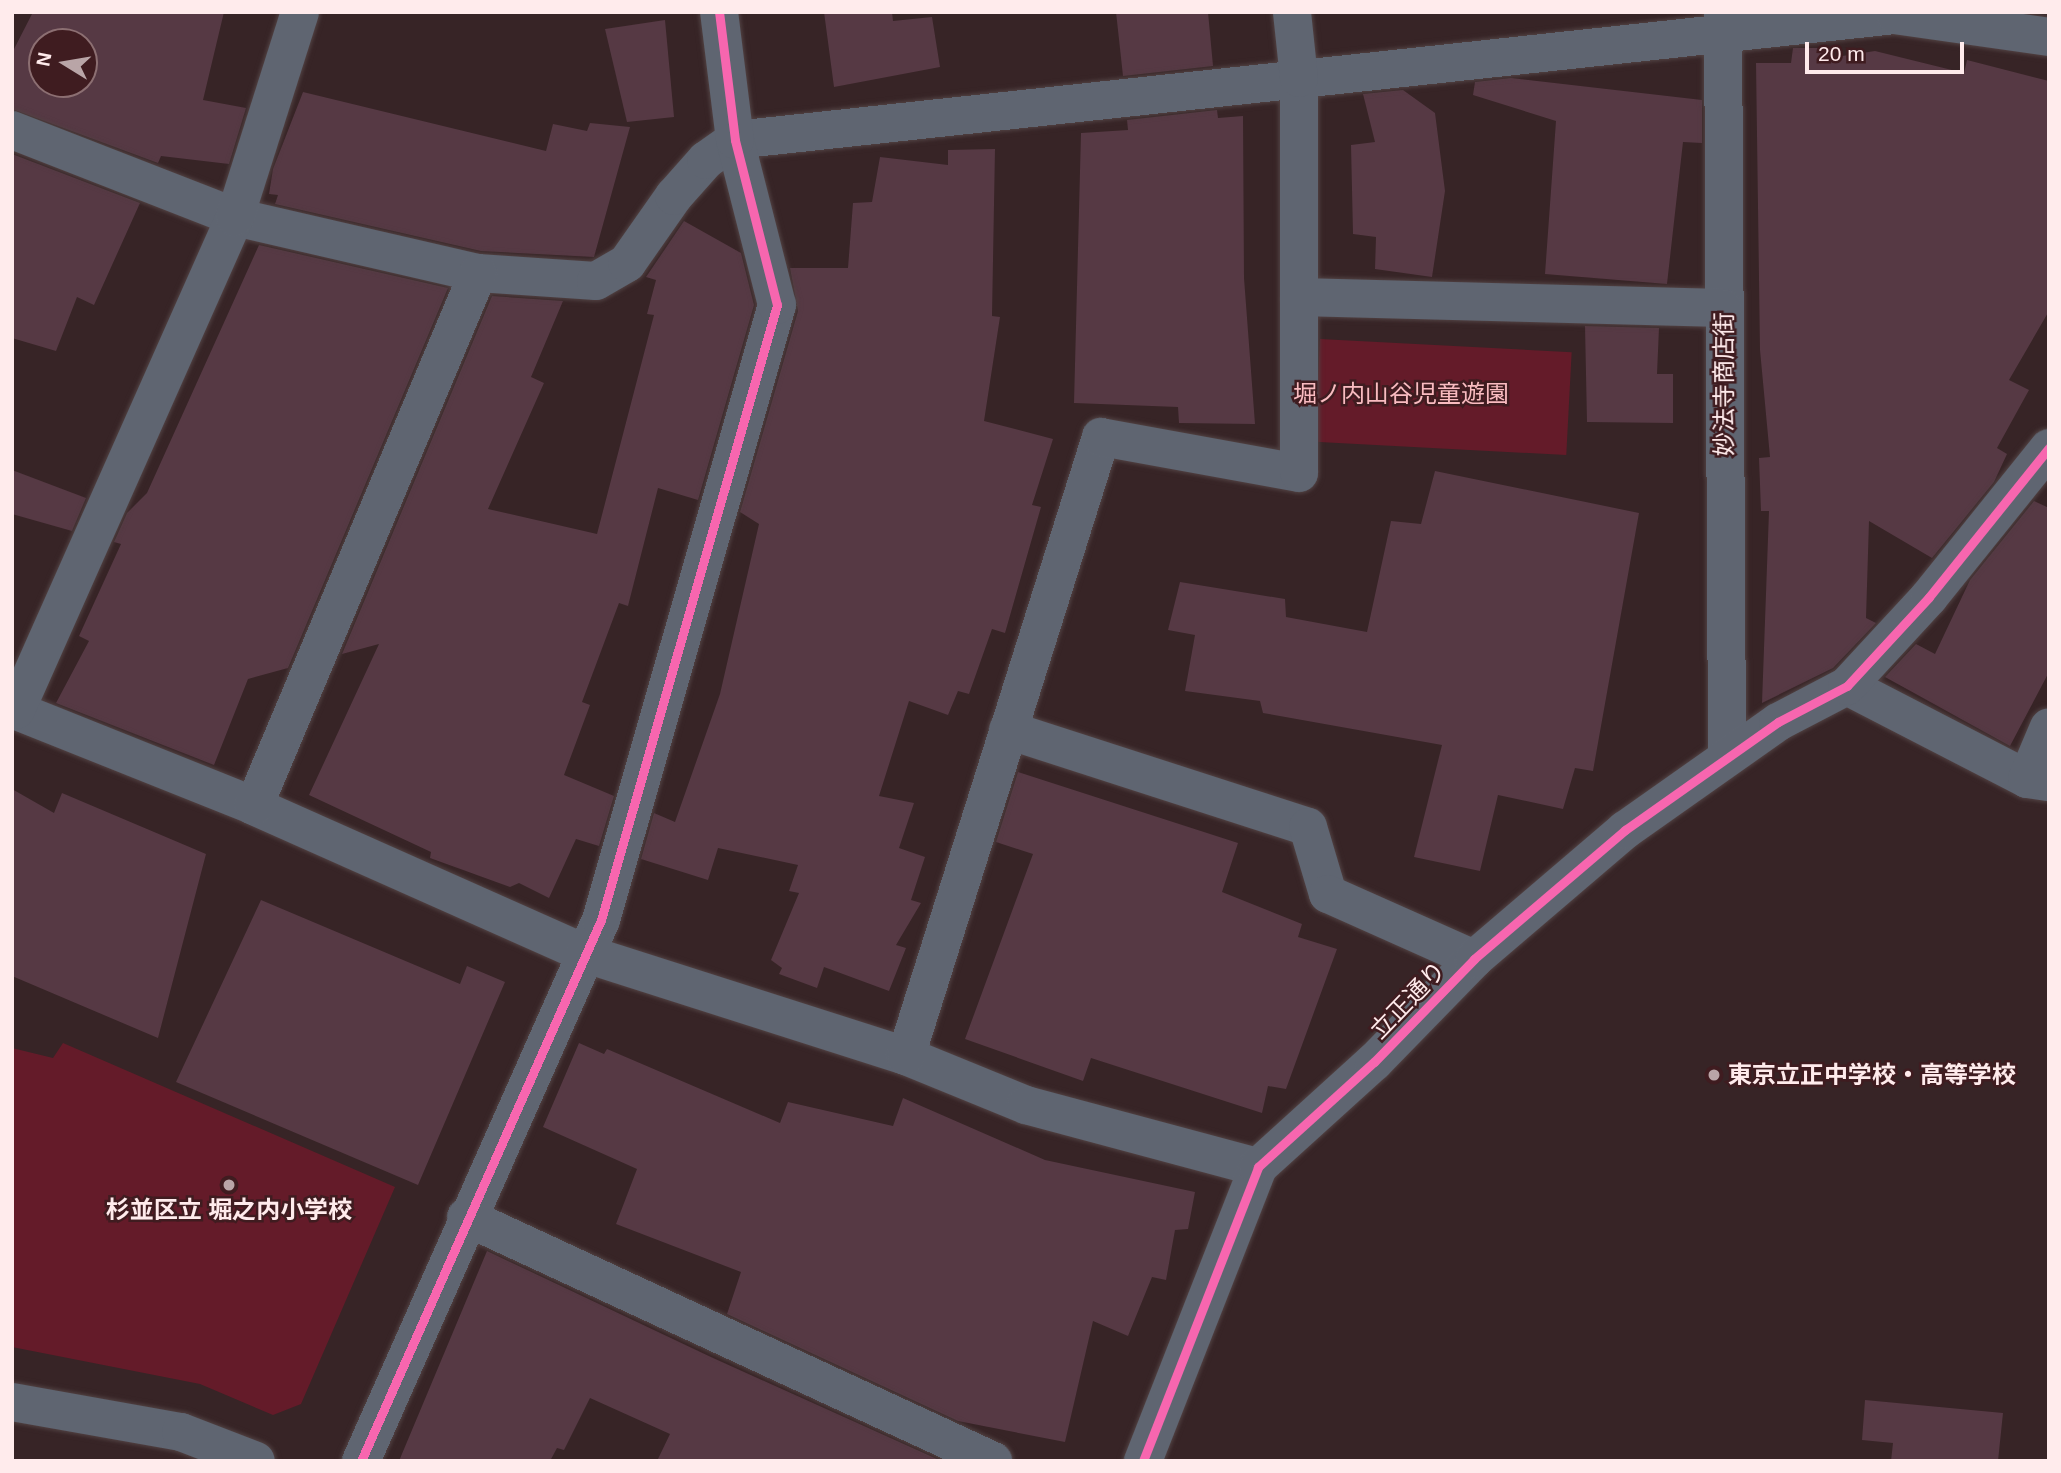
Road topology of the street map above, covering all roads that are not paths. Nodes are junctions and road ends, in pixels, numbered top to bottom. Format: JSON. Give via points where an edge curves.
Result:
{"nodes":[{"id":1,"x":300,"y":12,"type":"edge"},
{"id":2,"x":719,"y":12,"type":"edge"},
{"id":3,"x":1292,"y":12,"type":"edge"},
{"id":4,"x":1723,"y":23,"type":"edge"},
{"id":5,"x":2049,"y":37,"type":"edge"},
{"id":6,"x":1299,"y":78,"type":"junction"},
{"id":7,"x":12,"y":130,"type":"edge"},
{"id":8,"x":735,"y":140,"type":"junction"},
{"id":9,"x":235,"y":217,"type":"junction"},
{"id":10,"x":478,"y":273,"type":"junction"},
{"id":11,"x":1299,"y":297,"type":"junction"},
{"id":12,"x":1723,"y":308,"type":"junction"},
{"id":13,"x":2049,"y":448,"type":"edge"},
{"id":14,"x":1847,"y":686,"type":"junction"},
{"id":15,"x":14,"y":710,"type":"edge"},
{"id":16,"x":2049,"y":727,"type":"edge"},
{"id":17,"x":1007,"y":730,"type":"junction"},
{"id":18,"x":1727,"y":755,"type":"junction"},
{"id":19,"x":2038,"y":780,"type":"edge"},
{"id":20,"x":254,"y":806,"type":"junction"},
{"id":21,"x":586,"y":954,"type":"junction"},
{"id":22,"x":1474,"y":959,"type":"junction"},
{"id":23,"x":906,"y":1056,"type":"junction"},
{"id":24,"x":1258,"y":1167,"type":"junction"},
{"id":25,"x":466,"y":1217,"type":"junction"},
{"id":26,"x":12,"y":1402,"type":"edge"},
{"id":27,"x":257,"y":1461,"type":"edge"},
{"id":28,"x":360,"y":1461,"type":"edge"},
{"id":29,"x":993,"y":1461,"type":"edge"},
{"id":30,"x":1143,"y":1461,"type":"edge"}],
"edges":[{"from":1,"to":9,"type":"street"},
{"from":2,"to":8,"type":"street"},
{"from":3,"to":6,"type":"street"},
{"from":4,"to":5,"type":"street","via":[[1895,15]]},
{"from":4,"to":6,"type":"street"},
{"from":4,"to":12,"type":"street","name":"妙法寺商店街"},
{"from":6,"to":8,"type":"street"},
{"from":6,"to":11,"type":"street"},
{"from":7,"to":9,"type":"street"},
{"from":8,"to":10,"type":"street","via":[[706,160],[674,196],[627,263],[596,281]]},
{"from":8,"to":21,"type":"street","via":[[776,305],[601,920]]},
{"from":9,"to":10,"type":"street"},
{"from":9,"to":15,"type":"street"},
{"from":10,"to":20,"type":"street"},
{"from":11,"to":12,"type":"street"},
{"from":11,"to":17,"type":"street","via":[[1299,473],[1101,437]]},
{"from":12,"to":18,"type":"street","name":"妙法寺商店街"},
{"from":13,"to":14,"type":"street","name":"立正通り","via":[[1929,597]]},
{"from":14,"to":18,"type":"street","name":"立正通り"},
{"from":14,"to":19,"type":"street"},
{"from":15,"to":20,"type":"street"},
{"from":16,"to":19,"type":"street"},
{"from":17,"to":22,"type":"street","via":[[1308,827],[1328,894]]},
{"from":17,"to":23,"type":"street"},
{"from":18,"to":22,"type":"street","name":"立正通り","via":[[1625,830]]},
{"from":20,"to":21,"type":"street"},
{"from":21,"to":23,"type":"street"},
{"from":21,"to":25,"type":"street"},
{"from":22,"to":24,"type":"street","name":"立正通り","via":[[1374,1062]]},
{"from":23,"to":24,"type":"street","via":[[1026,1105]]},
{"from":24,"to":30,"type":"street","name":"立正通り"},
{"from":25,"to":28,"type":"street"},
{"from":25,"to":29,"type":"street"},
{"from":26,"to":27,"type":"street","via":[[181,1432]]}]}
